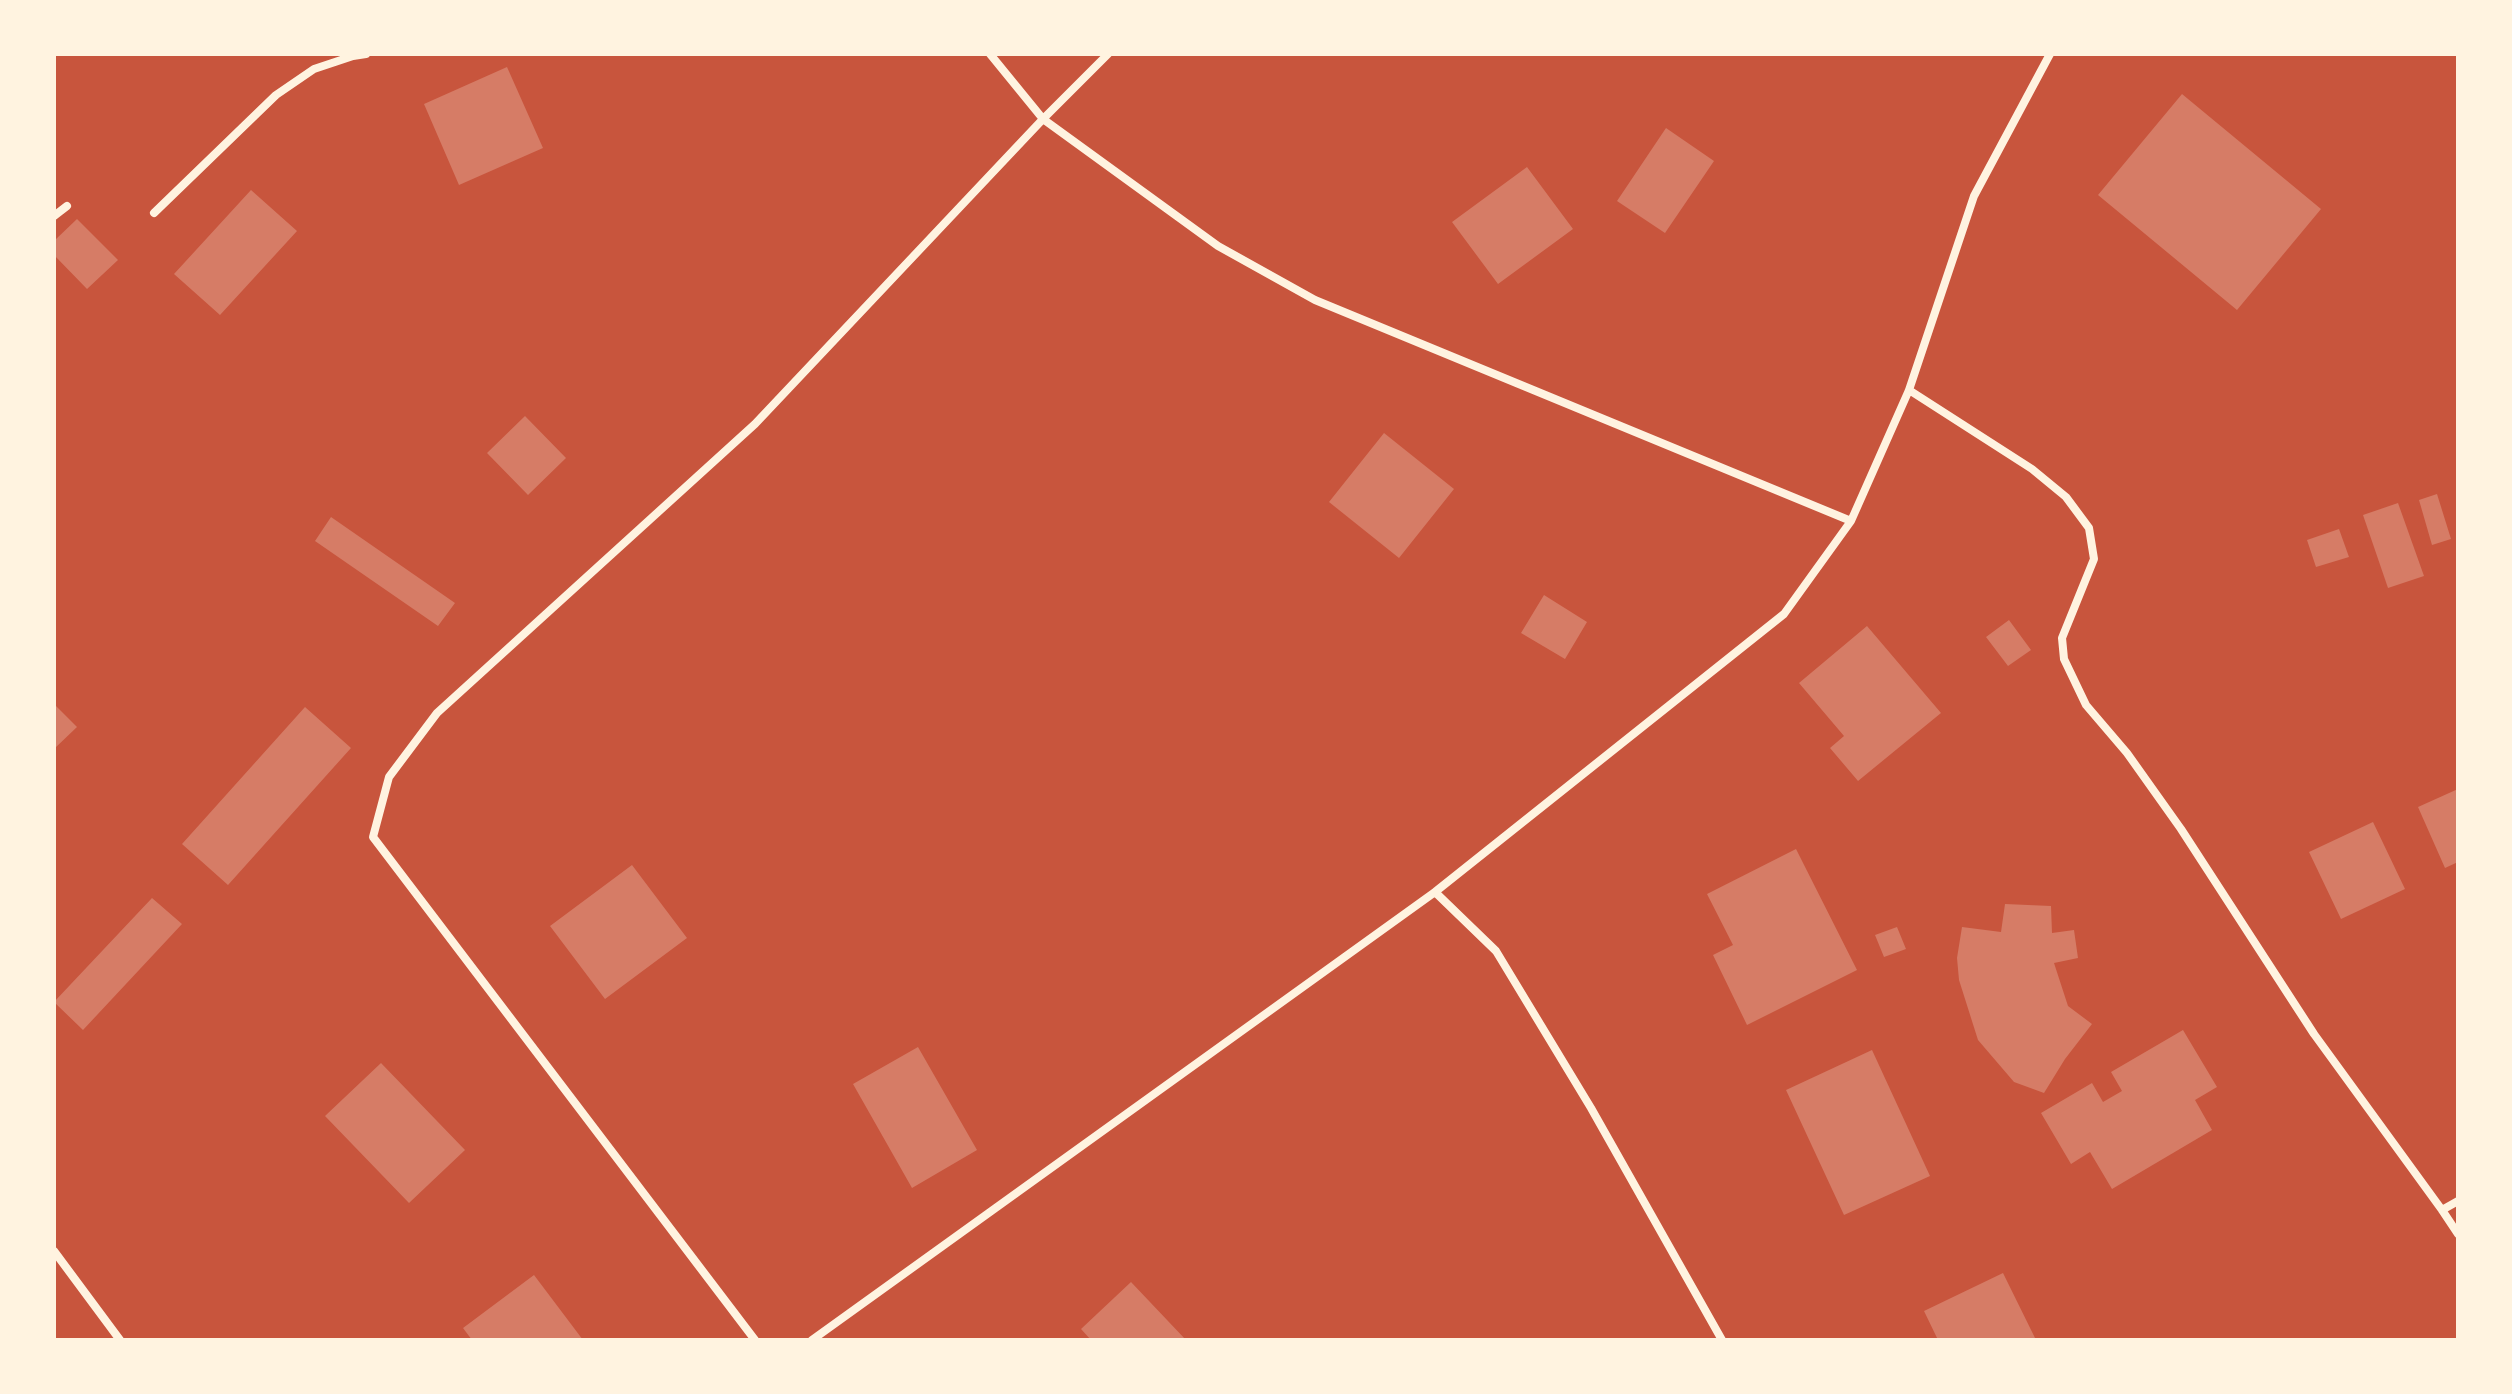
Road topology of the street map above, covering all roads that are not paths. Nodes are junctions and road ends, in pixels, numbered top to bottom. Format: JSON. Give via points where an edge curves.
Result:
{"nodes":[{"id":1,"x":366,"y":54,"type":"edge"},
{"id":2,"x":990,"y":54,"type":"edge"},
{"id":3,"x":1108,"y":54,"type":"edge"},
{"id":4,"x":2050,"y":54,"type":"edge"},
{"id":5,"x":1043,"y":119,"type":"junction"},
{"id":6,"x":67,"y":206,"type":"dead end"},
{"id":7,"x":154,"y":213,"type":"dead end"},
{"id":8,"x":54,"y":216,"type":"edge"},
{"id":9,"x":1909,"y":390,"type":"junction"},
{"id":10,"x":1851,"y":521,"type":"junction"},
{"id":11,"x":1435,"y":892,"type":"junction"},
{"id":12,"x":2458,"y":1201,"type":"edge"},
{"id":13,"x":2442,"y":1210,"type":"junction"},
{"id":14,"x":2458,"y":1234,"type":"edge"},
{"id":15,"x":54,"y":1251,"type":"edge"},
{"id":16,"x":120,"y":1340,"type":"edge"},
{"id":17,"x":755,"y":1340,"type":"edge"},
{"id":18,"x":812,"y":1340,"type":"edge"},
{"id":19,"x":1722,"y":1340,"type":"edge"}],
"edges":[{"from":1,"to":7,"type":"street","via":[[314,69],[276,95]]},
{"from":2,"to":5,"type":"street"},
{"from":3,"to":5,"type":"street"},
{"from":4,"to":9,"type":"street","via":[[1974,196]]},
{"from":5,"to":10,"type":"street","via":[[1218,246],[1315,300]]},
{"from":5,"to":17,"type":"street","via":[[755,424],[437,713],[389,777],[373,837]]},
{"from":6,"to":8,"type":"street"},
{"from":9,"to":10,"type":"street"},
{"from":9,"to":13,"type":"street","via":[[2032,469],[2066,497],[2089,528],[2094,559],[2062,638],[2064,659],[2086,705],[2181,829],[2314,1034]]},
{"from":10,"to":11,"type":"street","via":[[1784,614]]},
{"from":11,"to":18,"type":"street"},
{"from":11,"to":19,"type":"street","via":[[1496,951]]},
{"from":12,"to":13,"type":"street"},
{"from":13,"to":14,"type":"street"},
{"from":15,"to":16,"type":"street"}]}
